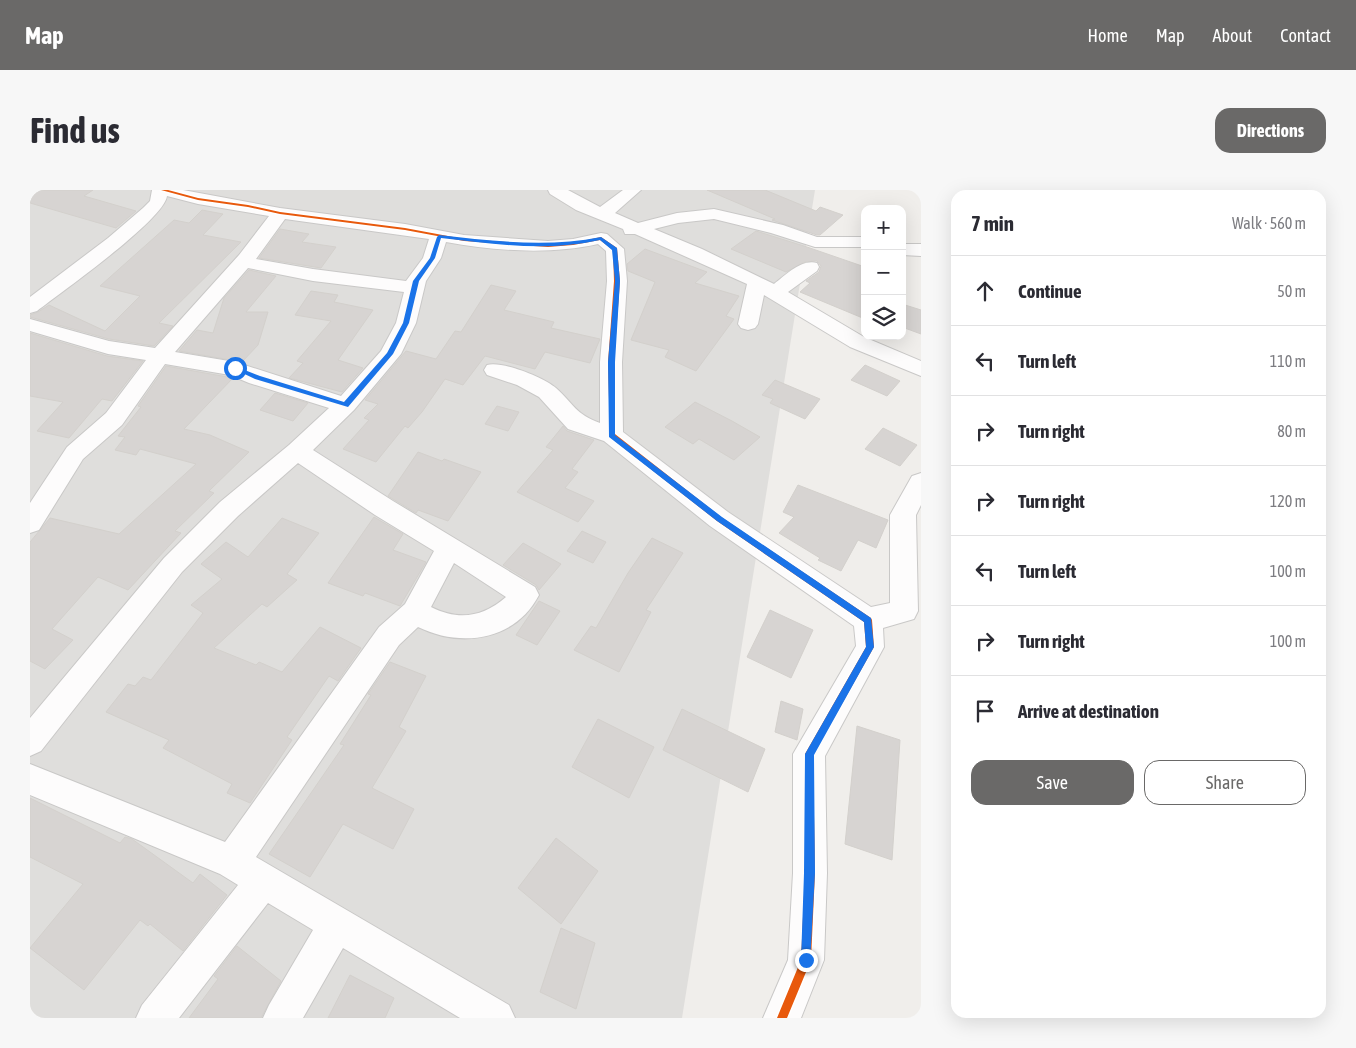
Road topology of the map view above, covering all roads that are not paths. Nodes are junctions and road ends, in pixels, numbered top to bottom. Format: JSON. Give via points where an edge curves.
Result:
{"nodes":[{"id":1,"x":162,"y":190,"type":"edge"},
{"id":2,"x":556,"y":190,"type":"edge"},
{"id":3,"x":633,"y":190,"type":"edge"},
{"id":4,"x":582,"y":206,"type":"junction"},
{"id":5,"x":280,"y":213,"type":"junction"},
{"id":6,"x":602,"y":214,"type":"junction"},
{"id":7,"x":635,"y":229,"type":"junction"},
{"id":8,"x":439,"y":237,"type":"junction"},
{"id":9,"x":601,"y":238,"type":"junction"},
{"id":10,"x":861,"y":242,"type":"edge"},
{"id":11,"x":906,"y":249,"type":"edge"},
{"id":12,"x":921,"y":250,"type":"edge"},
{"id":13,"x":244,"y":262,"type":"junction"},
{"id":14,"x":810,"y":267,"type":"dead end"},
{"id":15,"x":758,"y":282,"type":"junction"},
{"id":16,"x":412,"y":288,"type":"junction"},
{"id":17,"x":775,"y":292,"type":"junction"},
{"id":18,"x":30,"y":307,"type":"edge"},
{"id":19,"x":748,"y":324,"type":"dead end"},
{"id":20,"x":30,"y":325,"type":"edge"},
{"id":21,"x":160,"y":356,"type":"junction"},
{"id":22,"x":921,"y":369,"type":"edge"},
{"id":23,"x":495,"y":370,"type":"dead end"},
{"id":24,"x":346,"y":405,"type":"junction"},
{"id":25,"x":612,"y":436,"type":"junction"},
{"id":26,"x":297,"y":452,"type":"junction"},
{"id":27,"x":921,"y":482,"type":"edge"},
{"id":28,"x":30,"y":523,"type":"edge"},
{"id":29,"x":449,"y":547,"type":"junction"},
{"id":30,"x":415,"y":612,"type":"junction"},
{"id":31,"x":868,"y":620,"type":"junction"},
{"id":32,"x":921,"y":623,"type":"edge"},
{"id":33,"x":30,"y":741,"type":"edge"},
{"id":34,"x":30,"y":778,"type":"edge"},
{"id":35,"x":232,"y":862,"type":"junction"},
{"id":36,"x":264,"y":881,"type":"junction"},
{"id":37,"x":336,"y":924,"type":"junction"},
{"id":38,"x":155,"y":1018,"type":"edge"},
{"id":39,"x":282,"y":1018,"type":"edge"},
{"id":40,"x":496,"y":1018,"type":"edge"},
{"id":41,"x":782,"y":1018,"type":"edge"}],
"edges":[{"from":1,"to":5,"type":"street"},
{"from":1,"to":18,"type":"street","via":[[158,202],[149,212]]},
{"from":2,"to":4,"type":"street"},
{"from":3,"to":6,"type":"street"},
{"from":4,"to":6,"type":"street"},
{"from":4,"to":9,"type":"street"},
{"from":5,"to":8,"type":"street","via":[[405,229]]},
{"from":5,"to":13,"type":"street"},
{"from":6,"to":7,"type":"street"},
{"from":7,"to":9,"type":"street"},
{"from":7,"to":10,"type":"street","via":[[677,218],[714,214],[815,242]]},
{"from":7,"to":15,"type":"street"},
{"from":8,"to":9,"type":"street","via":[[548,246]]},
{"from":8,"to":16,"type":"street","via":[[432,258]]},
{"from":9,"to":25,"type":"street","via":[[615,249],[617,281]]},
{"from":11,"to":12,"type":"street"},
{"from":13,"to":16,"type":"street"},
{"from":13,"to":21,"type":"street"},
{"from":14,"to":17,"type":"street"},
{"from":15,"to":17,"type":"street"},
{"from":15,"to":19,"type":"street"},
{"from":16,"to":24,"type":"street","via":[[406,323],[390,354]]},
{"from":17,"to":22,"type":"street","via":[[857,342]]},
{"from":20,"to":21,"type":"street","via":[[108,347]]},
{"from":21,"to":24,"type":"street","via":[[235,368],[257,378]]},
{"from":21,"to":28,"type":"street","via":[[114,418],[75,453]]},
{"from":23,"to":25,"type":"street","via":[[525,380],[546,392],[576,423]]},
{"from":24,"to":26,"type":"street"},
{"from":25,"to":31,"type":"street","via":[[719,519]]},
{"from":26,"to":29,"type":"street"},
{"from":26,"to":33,"type":"street","via":[[229,509],[173,565]]},
{"from":27,"to":31,"type":"street","via":[[903,515],[904,611]]},
{"from":29,"to":30,"type":"street"},
{"from":29,"to":30,"type":"street","via":[[525,595],[501,619],[483,626],[454,627]]},
{"from":30,"to":35,"type":"street","via":[[389,636]]},
{"from":31,"to":32,"type":"street"},
{"from":31,"to":41,"type":"street","via":[[870,647],[809,754],[810,873],[806,960]]},
{"from":34,"to":35,"type":"street"},
{"from":35,"to":36,"type":"street"},
{"from":36,"to":37,"type":"street"},
{"from":36,"to":38,"type":"street"},
{"from":37,"to":39,"type":"street"},
{"from":37,"to":40,"type":"street"}]}
